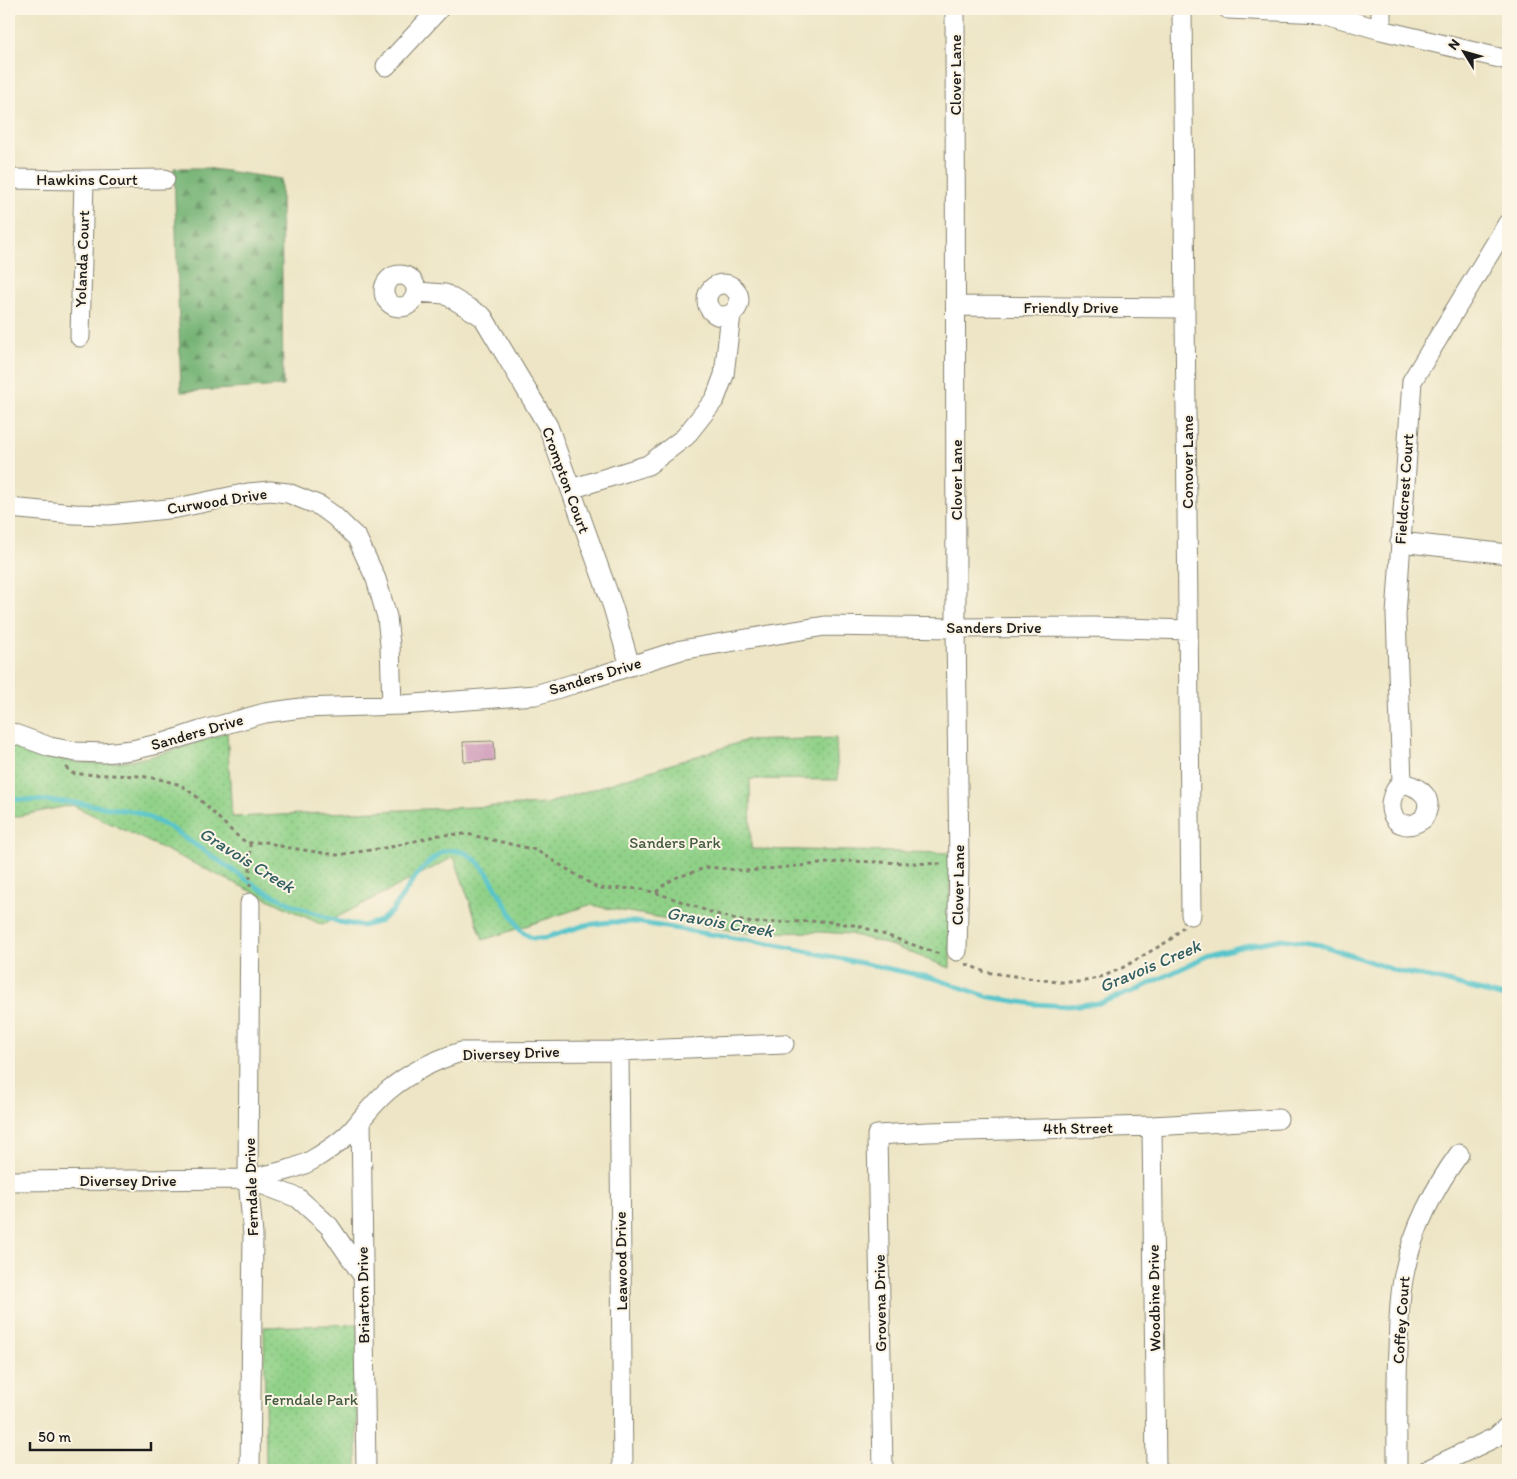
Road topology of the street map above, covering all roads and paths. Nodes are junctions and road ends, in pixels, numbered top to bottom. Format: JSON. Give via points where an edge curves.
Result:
{"nodes":[{"id":1,"x":439,"y":9,"type":"edge"},
{"id":2,"x":955,"y":9,"type":"edge"},
{"id":3,"x":1182,"y":9,"type":"edge"},
{"id":4,"x":1228,"y":9,"type":"edge"},
{"id":5,"x":1381,"y":9,"type":"edge"},
{"id":6,"x":1381,"y":30,"type":"junction"},
{"id":7,"x":1508,"y":60,"type":"edge"},
{"id":8,"x":386,"y":66,"type":"dead end"},
{"id":9,"x":9,"y":179,"type":"edge"},
{"id":10,"x":165,"y":179,"type":"dead end"},
{"id":11,"x":84,"y":180,"type":"junction"},
{"id":12,"x":1508,"y":223,"type":"edge"},
{"id":13,"x":417,"y":292,"type":"dead end"},
{"id":14,"x":956,"y":306,"type":"junction"},
{"id":15,"x":1185,"y":308,"type":"junction"},
{"id":16,"x":731,"y":314,"type":"dead end"},
{"id":17,"x":80,"y":337,"type":"dead end"},
{"id":18,"x":571,"y":489,"type":"junction"},
{"id":19,"x":9,"y":508,"type":"edge"},
{"id":20,"x":1400,"y":542,"type":"junction"},
{"id":21,"x":1508,"y":554,"type":"edge"},
{"id":22,"x":956,"y":628,"type":"junction"},
{"id":23,"x":1188,"y":630,"type":"junction"},
{"id":24,"x":630,"y":666,"type":"junction"},
{"id":25,"x":392,"y":705,"type":"junction"},
{"id":26,"x":9,"y":732,"type":"edge"},
{"id":27,"x":58,"y":748,"type":"junction"},
{"id":28,"x":1402,"y":782,"type":"dead end"},
{"id":29,"x":250,"y":843,"type":"junction"},
{"id":30,"x":959,"y":864,"type":"junction"},
{"id":31,"x":656,"y":892,"type":"junction"},
{"id":32,"x":250,"y":896,"type":"joint"},
{"id":33,"x":1191,"y":915,"type":"joint"},
{"id":34,"x":957,"y":957,"type":"junction"},
{"id":35,"x":784,"y":1044,"type":"dead end"},
{"id":36,"x":619,"y":1051,"type":"junction"},
{"id":37,"x":361,"y":1119,"type":"junction"},
{"id":38,"x":1278,"y":1119,"type":"dead end"},
{"id":39,"x":1152,"y":1126,"type":"junction"},
{"id":40,"x":877,"y":1135,"type":"joint"},
{"id":41,"x":1459,"y":1154,"type":"dead end"},
{"id":42,"x":248,"y":1178,"type":"junction"},
{"id":43,"x":9,"y":1181,"type":"edge"},
{"id":44,"x":363,"y":1276,"type":"junction"},
{"id":45,"x":1508,"y":1426,"type":"edge"},
{"id":46,"x":250,"y":1470,"type":"edge"},
{"id":47,"x":366,"y":1470,"type":"edge"},
{"id":48,"x":623,"y":1470,"type":"edge"},
{"id":49,"x":883,"y":1470,"type":"edge"},
{"id":50,"x":1156,"y":1470,"type":"edge"},
{"id":51,"x":1397,"y":1470,"type":"edge"},
{"id":52,"x":1427,"y":1470,"type":"edge"}],
"edges":[{"from":1,"to":8,"type":"street"},
{"from":2,"to":14,"type":"street","name":"Clover Lane"},
{"from":3,"to":15,"type":"street","name":"Conover Lane"},
{"from":4,"to":6,"type":"street","via":[[1322,13]]},
{"from":5,"to":6,"type":"street"},
{"from":6,"to":7,"type":"street"},
{"from":9,"to":11,"type":"street","name":"Hawkins Court"},
{"from":10,"to":11,"type":"street","name":"Hawkins Court"},
{"from":11,"to":17,"type":"street","name":"Yolanda Court"},
{"from":12,"to":20,"type":"street","name":"Fieldcrest Court","via":[[1412,381]]},
{"from":13,"to":18,"type":"street","name":"Crompton Court","via":[[446,294],[483,317],[548,426]]},
{"from":14,"to":15,"type":"street","name":"Friendly Drive"},
{"from":14,"to":22,"type":"street","name":"Clover Lane"},
{"from":15,"to":23,"type":"street","name":"Conover Lane"},
{"from":16,"to":18,"type":"street","via":[[724,374],[715,399],[685,437],[648,465]]},
{"from":18,"to":24,"type":"street","name":"Crompton Court","via":[[613,607]]},
{"from":19,"to":25,"type":"street","name":"Curwood Drive","via":[[109,516],[177,508],[270,491],[320,506],[357,538],[376,579],[387,617]]},
{"from":20,"to":21,"type":"street"},
{"from":20,"to":28,"type":"street","name":"Fieldcrest Court","via":[[1396,615]]},
{"from":22,"to":23,"type":"street","name":"Sanders Drive","via":[[1093,626]]},
{"from":22,"to":24,"type":"street","name":"Sanders Drive","via":[[824,626],[681,650]]},
{"from":22,"to":30,"type":"street","name":"Clover Lane"},
{"from":23,"to":33,"type":"street","name":"Conover Lane"},
{"from":24,"to":25,"type":"street","name":"Sanders Drive","via":[[534,695]]},
{"from":25,"to":27,"type":"street","name":"Sanders Drive","via":[[301,708],[265,713],[132,750],[104,753]]},
{"from":26,"to":27,"type":"street","name":"Sanders Drive"},
{"from":27,"to":29,"type":"path","via":[[65,766],[72,773],[140,776],[181,785],[243,841]]},
{"from":29,"to":31,"type":"path","via":[[266,842],[337,855],[391,847],[439,835],[467,834],[536,850],[596,887]]},
{"from":29,"to":32,"type":"path"},
{"from":30,"to":31,"type":"path","via":[[849,861],[747,871],[708,867],[675,878]]},
{"from":30,"to":34,"type":"street","name":"Clover Lane"},
{"from":31,"to":34,"type":"path","via":[[743,921],[824,921],[860,926]]},
{"from":32,"to":42,"type":"street","name":"Ferndale Drive"},
{"from":33,"to":34,"type":"path","via":[[1170,940],[1122,968],[1091,980],[1058,982],[985,972]]},
{"from":35,"to":36,"type":"street","name":"Diversey Drive"},
{"from":36,"to":37,"type":"street","name":"Diversey Drive","via":[[461,1052],[441,1058],[389,1089]]},
{"from":36,"to":48,"type":"street","name":"Leawood Drive"},
{"from":37,"to":42,"type":"street","name":"Diversey Drive","via":[[352,1130],[308,1162]]},
{"from":37,"to":44,"type":"street","name":"Briarton Drive"},
{"from":38,"to":39,"type":"street","name":"4th Street"},
{"from":39,"to":40,"type":"street","name":"4th Street"},
{"from":39,"to":50,"type":"street","name":"Woodbine Drive"},
{"from":40,"to":49,"type":"street","name":"Grovena Drive"},
{"from":41,"to":51,"type":"street","name":"Coffey Court","via":[[1442,1176],[1421,1219],[1405,1268],[1399,1303]]},
{"from":42,"to":43,"type":"street","name":"Diversey Drive"},
{"from":42,"to":44,"type":"street","name":"Diversey Drive","via":[[298,1198],[329,1226]]},
{"from":42,"to":46,"type":"street","name":"Ferndale Drive","via":[[253,1235]]},
{"from":44,"to":47,"type":"street","name":"Briarton Drive"},
{"from":45,"to":52,"type":"street","via":[[1496,1437]]}]}
